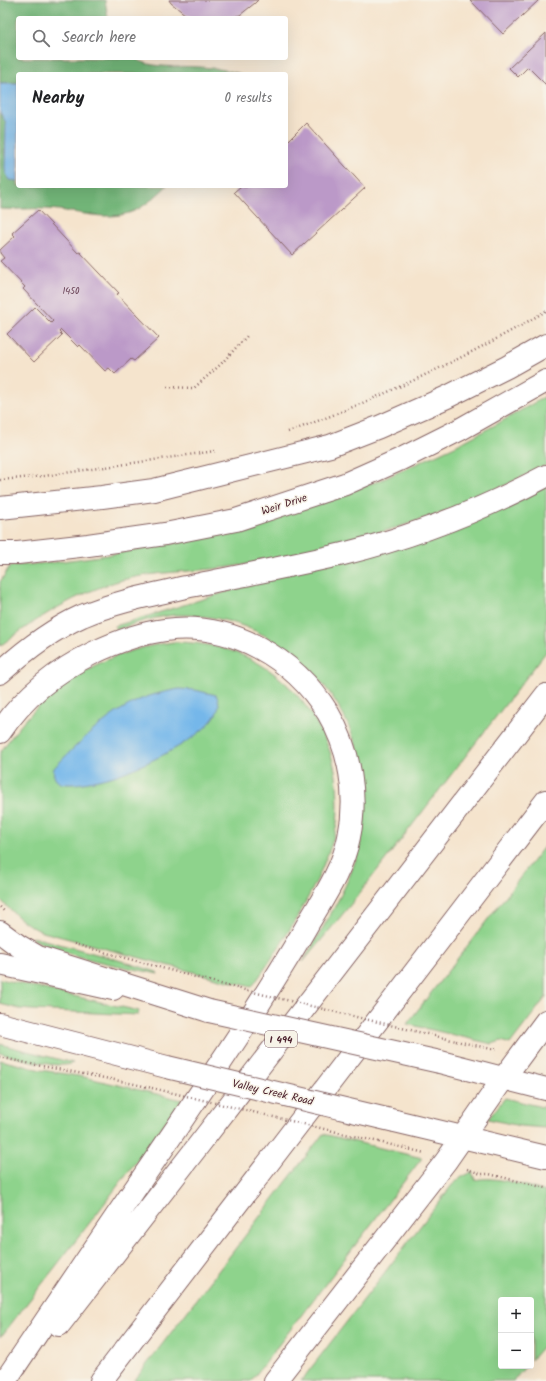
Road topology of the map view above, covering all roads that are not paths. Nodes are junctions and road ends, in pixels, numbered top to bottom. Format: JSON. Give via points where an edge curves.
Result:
{"nodes":[{"id":1,"x":546,"y":345,"type":"edge"},
{"id":2,"x":546,"y":381,"type":"edge"},
{"id":3,"x":546,"y":476,"type":"edge"},
{"id":4,"x":0,"y":508,"type":"edge"},
{"id":5,"x":0,"y":553,"type":"edge"},
{"id":6,"x":0,"y":673,"type":"edge"},
{"id":7,"x":546,"y":695,"type":"edge"},
{"id":8,"x":0,"y":732,"type":"edge"},
{"id":9,"x":546,"y":801,"type":"edge"},
{"id":10,"x":4,"y":924,"type":"edge"},
{"id":11,"x":0,"y":964,"type":"edge"},
{"id":12,"x":209,"y":1011,"type":"junction"},
{"id":13,"x":546,"y":1021,"type":"edge"},
{"id":14,"x":0,"y":1024,"type":"edge"},
{"id":15,"x":503,"y":1078,"type":"junction"},
{"id":16,"x":546,"y":1089,"type":"edge"},
{"id":17,"x":462,"y":1137,"type":"junction"},
{"id":18,"x":546,"y":1157,"type":"edge"},
{"id":19,"x":5,"y":1381,"type":"edge"},
{"id":20,"x":14,"y":1381,"type":"edge"},
{"id":21,"x":101,"y":1381,"type":"edge"},
{"id":22,"x":275,"y":1381,"type":"edge"}],
"edges":[{"from":1,"to":4,"type":"main road","via":[[447,397],[379,428],[330,446],[154,490]]},
{"from":2,"to":5,"type":"main road","name":"Weir Drive","via":[[459,430],[345,484],[243,517],[165,534],[88,545]]},
{"from":3,"to":6,"type":"main road","via":[[484,506],[388,541],[344,554],[163,592],[101,609],[81,617],[38,642]]},
{"from":7,"to":20,"type":"main road","number":"I 494"},
{"from":8,"to":19,"type":"main road","via":[[22,705],[53,677],[104,648],[136,636],[165,630],[212,631],[238,638],[263,649],[294,671],[312,690],[333,721],[343,742],[353,799],[351,828],[344,856],[291,953],[191,1108]]},
{"from":9,"to":21,"type":"main road"},
{"from":10,"to":12,"type":"main road","via":[[19,946],[38,957]]},
{"from":11,"to":12,"type":"main road"},
{"from":12,"to":15,"type":"main road","bridge":true},
{"from":13,"to":15,"type":"main road"},
{"from":14,"to":17,"type":"main road","name":"Valley Creek Road","bridge":true,"via":[[167,1067]]},
{"from":15,"to":16,"type":"main road"},
{"from":15,"to":17,"type":"main road"},
{"from":17,"to":18,"type":"main road","name":"Valley Creek Road"},
{"from":17,"to":22,"type":"main road"}]}
